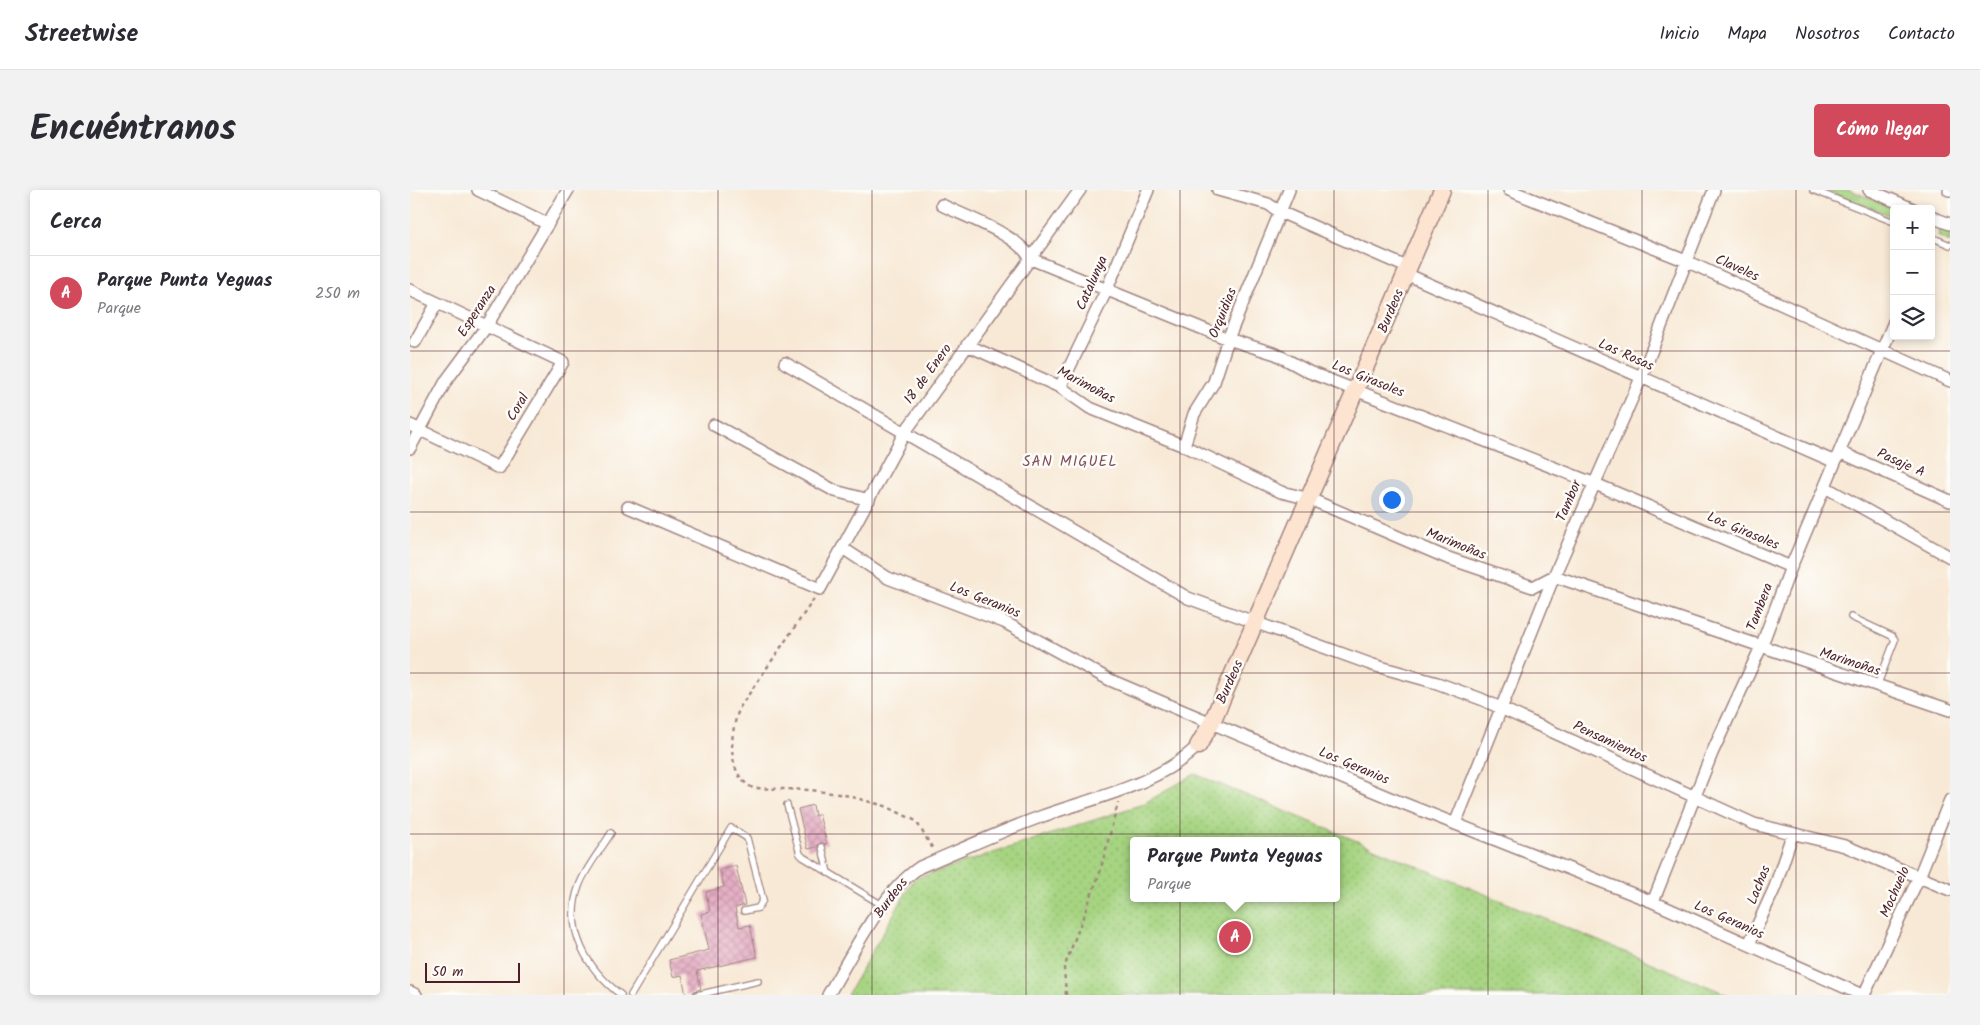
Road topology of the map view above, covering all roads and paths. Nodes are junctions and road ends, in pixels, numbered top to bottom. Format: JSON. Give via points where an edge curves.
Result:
{"nodes":[{"id":1,"x":478,"y":190,"type":"edge"},
{"id":2,"x":568,"y":190,"type":"edge"},
{"id":3,"x":1080,"y":190,"type":"edge"},
{"id":4,"x":1148,"y":190,"type":"edge"},
{"id":5,"x":1218,"y":190,"type":"edge"},
{"id":6,"x":1289,"y":190,"type":"edge"},
{"id":7,"x":1442,"y":190,"type":"edge"},
{"id":8,"x":1509,"y":190,"type":"edge"},
{"id":9,"x":1714,"y":190,"type":"edge"},
{"id":10,"x":1813,"y":190,"type":"edge"},
{"id":11,"x":1868,"y":190,"type":"edge"},
{"id":12,"x":942,"y":205,"type":"dead end"},
{"id":13,"x":1903,"y":205,"type":"edge"},
{"id":14,"x":1280,"y":212,"type":"junction"},
{"id":15,"x":1890,"y":220,"type":"edge"},
{"id":16,"x":1935,"y":221,"type":"edge"},
{"id":17,"x":548,"y":224,"type":"junction"},
{"id":18,"x":1950,"y":224,"type":"edge"},
{"id":19,"x":1935,"y":239,"type":"edge"},
{"id":20,"x":1950,"y":245,"type":"edge"},
{"id":21,"x":1031,"y":258,"type":"junction"},
{"id":22,"x":1686,"y":261,"type":"junction"},
{"id":23,"x":1408,"y":271,"type":"junction"},
{"id":24,"x":1107,"y":289,"type":"junction"},
{"id":25,"x":410,"y":290,"type":"edge"},
{"id":26,"x":437,"y":303,"type":"junction"},
{"id":27,"x":486,"y":327,"type":"junction"},
{"id":28,"x":1890,"y":331,"type":"edge"},
{"id":29,"x":1228,"y":339,"type":"junction"},
{"id":30,"x":415,"y":342,"type":"dead end"},
{"id":31,"x":967,"y":345,"type":"junction"},
{"id":32,"x":1882,"y":350,"type":"junction"},
{"id":33,"x":785,"y":363,"type":"dead end"},
{"id":34,"x":1641,"y":378,"type":"junction"},
{"id":35,"x":1950,"y":381,"type":"edge"},
{"id":36,"x":1060,"y":387,"type":"junction"},
{"id":37,"x":1356,"y":392,"type":"junction"},
{"id":38,"x":714,"y":425,"type":"dead end"},
{"id":39,"x":415,"y":427,"type":"edge"},
{"id":40,"x":905,"y":432,"type":"junction"},
{"id":41,"x":1184,"y":446,"type":"junction"},
{"id":42,"x":410,"y":448,"type":"edge"},
{"id":43,"x":1837,"y":457,"type":"junction"},
{"id":44,"x":1593,"y":483,"type":"junction"},
{"id":45,"x":1825,"y":487,"type":"junction"},
{"id":46,"x":1310,"y":499,"type":"junction"},
{"id":47,"x":869,"y":500,"type":"junction"},
{"id":48,"x":1950,"y":501,"type":"edge"},
{"id":49,"x":628,"y":507,"type":"dead end"},
{"id":50,"x":844,"y":550,"type":"junction"},
{"id":51,"x":1950,"y":557,"type":"edge"},
{"id":52,"x":1791,"y":567,"type":"junction"},
{"id":53,"x":1554,"y":576,"type":"junction"},
{"id":54,"x":820,"y":589,"type":"junction"},
{"id":55,"x":1851,"y":617,"type":"dead end"},
{"id":56,"x":1256,"y":622,"type":"junction"},
{"id":57,"x":1761,"y":647,"type":"junction"},
{"id":58,"x":1877,"y":686,"type":"junction"},
{"id":59,"x":1501,"y":707,"type":"junction"},
{"id":60,"x":1950,"y":710,"type":"edge"},
{"id":61,"x":1212,"y":722,"type":"junction"},
{"id":62,"x":1198,"y":746,"type":"joint"},
{"id":63,"x":1121,"y":792,"type":"junction"},
{"id":64,"x":1695,"y":798,"type":"junction"},
{"id":65,"x":1950,"y":800,"type":"edge"},
{"id":66,"x":787,"y":805,"type":"dead end"},
{"id":67,"x":1455,"y":824,"type":"junction"},
{"id":68,"x":611,"y":833,"type":"dead end"},
{"id":69,"x":1792,"y":834,"type":"junction"},
{"id":70,"x":822,"y":847,"type":"dead end"},
{"id":71,"x":938,"y":859,"type":"junction"},
{"id":72,"x":828,"y":873,"type":"junction"},
{"id":73,"x":1919,"y":877,"type":"junction"},
{"id":74,"x":1950,"y":890,"type":"edge"},
{"id":75,"x":1653,"y":902,"type":"junction"},
{"id":76,"x":883,"y":906,"type":"junction"},
{"id":77,"x":744,"y":911,"type":"dead end"},
{"id":78,"x":1749,"y":944,"type":"junction"},
{"id":79,"x":758,"y":981,"type":"dead end"},
{"id":80,"x":410,"y":992,"type":"edge"},
{"id":81,"x":416,"y":995,"type":"edge"},
{"id":82,"x":621,"y":995,"type":"edge"},
{"id":83,"x":631,"y":995,"type":"edge"},
{"id":84,"x":697,"y":995,"type":"edge"},
{"id":85,"x":828,"y":995,"type":"edge"},
{"id":86,"x":1066,"y":995,"type":"edge"},
{"id":87,"x":1863,"y":995,"type":"edge"}],
"edges":[{"from":1,"to":17,"type":"street"},
{"from":2,"to":17,"type":"street","name":"Esperanza"},
{"from":3,"to":21,"type":"street","name":"18 de Enero"},
{"from":4,"to":24,"type":"street","name":"Catalunya"},
{"from":5,"to":14,"type":"street","name":"Las Rosas","via":[[1268,204]]},
{"from":6,"to":14,"type":"street","name":"Orquidias"},
{"from":7,"to":23,"type":"street","name":"Burdeos"},
{"from":8,"to":22,"type":"street","name":"Claveles"},
{"from":9,"to":22,"type":"street","name":"Tambor"},
{"from":10,"to":15,"type":"lane"},
{"from":11,"to":13,"type":"street"},
{"from":12,"to":21,"type":"street","name":"Los Girasoles","via":[[1010,238],[1025,248]]},
{"from":14,"to":23,"type":"street","name":"Las Rosas"},
{"from":14,"to":29,"type":"street","name":"Orquidias"},
{"from":16,"to":18,"type":"street"},
{"from":17,"to":27,"type":"street","name":"Esperanza"},
{"from":19,"to":20,"type":"lane"},
{"from":21,"to":24,"type":"street","name":"Los Girasoles"},
{"from":21,"to":31,"type":"street","name":"18 de Enero"},
{"from":22,"to":32,"type":"street","name":"Claveles"},
{"from":22,"to":34,"type":"street","name":"Tambor"},
{"from":23,"to":34,"type":"street","name":"Las Rosas"},
{"from":23,"to":37,"type":"street","name":"Burdeos"},
{"from":24,"to":29,"type":"street","name":"Los Girasoles"},
{"from":24,"to":36,"type":"street","name":"Catalunya"},
{"from":25,"to":26,"type":"street"},
{"from":26,"to":27,"type":"street"},
{"from":26,"to":30,"type":"street"},
{"from":27,"to":39,"type":"street","name":"Esperanza"},
{"from":27,"to":39,"type":"street","name":"Coral","via":[[562,362],[499,468]]},
{"from":28,"to":32,"type":"street","name":"Tambera"},
{"from":29,"to":37,"type":"street","name":"Los Girasoles","via":[[1276,354]]},
{"from":29,"to":41,"type":"street","name":"Orquidias","via":[[1214,382],[1194,414]]},
{"from":31,"to":36,"type":"street","name":"Marimoñas"},
{"from":31,"to":40,"type":"street","name":"18 de Enero"},
{"from":32,"to":35,"type":"street","name":"Claveles"},
{"from":32,"to":43,"type":"street","name":"Tambera"},
{"from":33,"to":40,"type":"street","name":"Pensamientos"},
{"from":34,"to":43,"type":"street","name":"Las Rosas"},
{"from":34,"to":44,"type":"street","name":"Tambor"},
{"from":36,"to":41,"type":"street","name":"Marimoñas","via":[[1090,408]]},
{"from":37,"to":44,"type":"street","name":"Los Girasoles"},
{"from":37,"to":46,"type":"street","name":"Burdeos"},
{"from":38,"to":47,"type":"street","via":[[835,491]]},
{"from":39,"to":42,"type":"street","name":"Esperanza"},
{"from":40,"to":47,"type":"street","name":"18 de Enero"},
{"from":40,"to":56,"type":"street","name":"Pensamientos","via":[[1188,598]]},
{"from":41,"to":46,"type":"street","name":"Marimoñas","via":[[1281,492]]},
{"from":43,"to":45,"type":"street","name":"Tambera"},
{"from":43,"to":48,"type":"street","name":"Pasaje A"},
{"from":44,"to":52,"type":"street","name":"Los Girasoles"},
{"from":44,"to":53,"type":"street","name":"Tambor"},
{"from":45,"to":51,"type":"street"},
{"from":45,"to":52,"type":"street","name":"Tambera"},
{"from":46,"to":53,"type":"street","name":"Marimoñas","via":[[1506,580],[1533,587]]},
{"from":46,"to":56,"type":"street","name":"Burdeos"},
{"from":47,"to":50,"type":"street","name":"18 de Enero"},
{"from":49,"to":54,"type":"street"},
{"from":50,"to":54,"type":"street","name":"18 de Enero"},
{"from":50,"to":61,"type":"street","name":"Los Geranios","via":[[888,578],[1004,622],[1110,680]]},
{"from":52,"to":57,"type":"street","name":"Tambera"},
{"from":53,"to":57,"type":"street","name":"Marimoñas"},
{"from":53,"to":59,"type":"street","name":"Tambor"},
{"from":54,"to":71,"type":"path","via":[[740,707],[732,738],[739,774],[747,786],[753,788],[812,790],[901,813],[916,821]]},
{"from":55,"to":58,"type":"lane","via":[[1895,640]]},
{"from":56,"to":59,"type":"street","name":"Pensamientos"},
{"from":56,"to":61,"type":"street","name":"Burdeos"},
{"from":57,"to":58,"type":"street","name":"Marimoñas"},
{"from":57,"to":64,"type":"street","name":"Tambera"},
{"from":58,"to":60,"type":"street","name":"Marimoñas"},
{"from":59,"to":64,"type":"street","name":"Pensamientos"},
{"from":59,"to":67,"type":"street","name":"Tambor"},
{"from":61,"to":62,"type":"street","name":"Burdeos"},
{"from":61,"to":67,"type":"street","name":"Los Geranios"},
{"from":62,"to":63,"type":"street","name":"Burdeos","via":[[1181,762]]},
{"from":63,"to":71,"type":"street","name":"Burdeos","via":[[1040,817]]},
{"from":63,"to":86,"type":"path","via":[[1100,872],[1064,968]]},
{"from":64,"to":69,"type":"street","name":"Pensamientos","via":[[1754,824]]},
{"from":64,"to":75,"type":"street","name":"Tambera"},
{"from":65,"to":73,"type":"street","name":"Mochuelo"},
{"from":66,"to":72,"type":"lane","via":[[800,854]]},
{"from":67,"to":75,"type":"street","name":"Los Geranios"},
{"from":68,"to":82,"type":"lane","via":[[580,883],[574,916],[586,958],[602,980]]},
{"from":69,"to":73,"type":"street","name":"Pensamientos","via":[[1845,846]]},
{"from":69,"to":78,"type":"street","name":"Lachas","via":[[1775,887]]},
{"from":70,"to":72,"type":"lane"},
{"from":71,"to":76,"type":"street","name":"Burdeos","via":[[906,876]]},
{"from":72,"to":76,"type":"lane"},
{"from":73,"to":74,"type":"street","name":"Pensamientos"},
{"from":73,"to":87,"type":"street","name":"Mochuelo"},
{"from":75,"to":78,"type":"street","name":"Los Geranios"},
{"from":76,"to":85,"type":"street","name":"Burdeos"},
{"from":77,"to":83,"type":"lane","via":[[758,908],[763,900],[747,838],[731,828]]},
{"from":78,"to":87,"type":"street","name":"Los Geranios"},
{"from":79,"to":84,"type":"lane"},
{"from":80,"to":81,"type":"street"}]}
